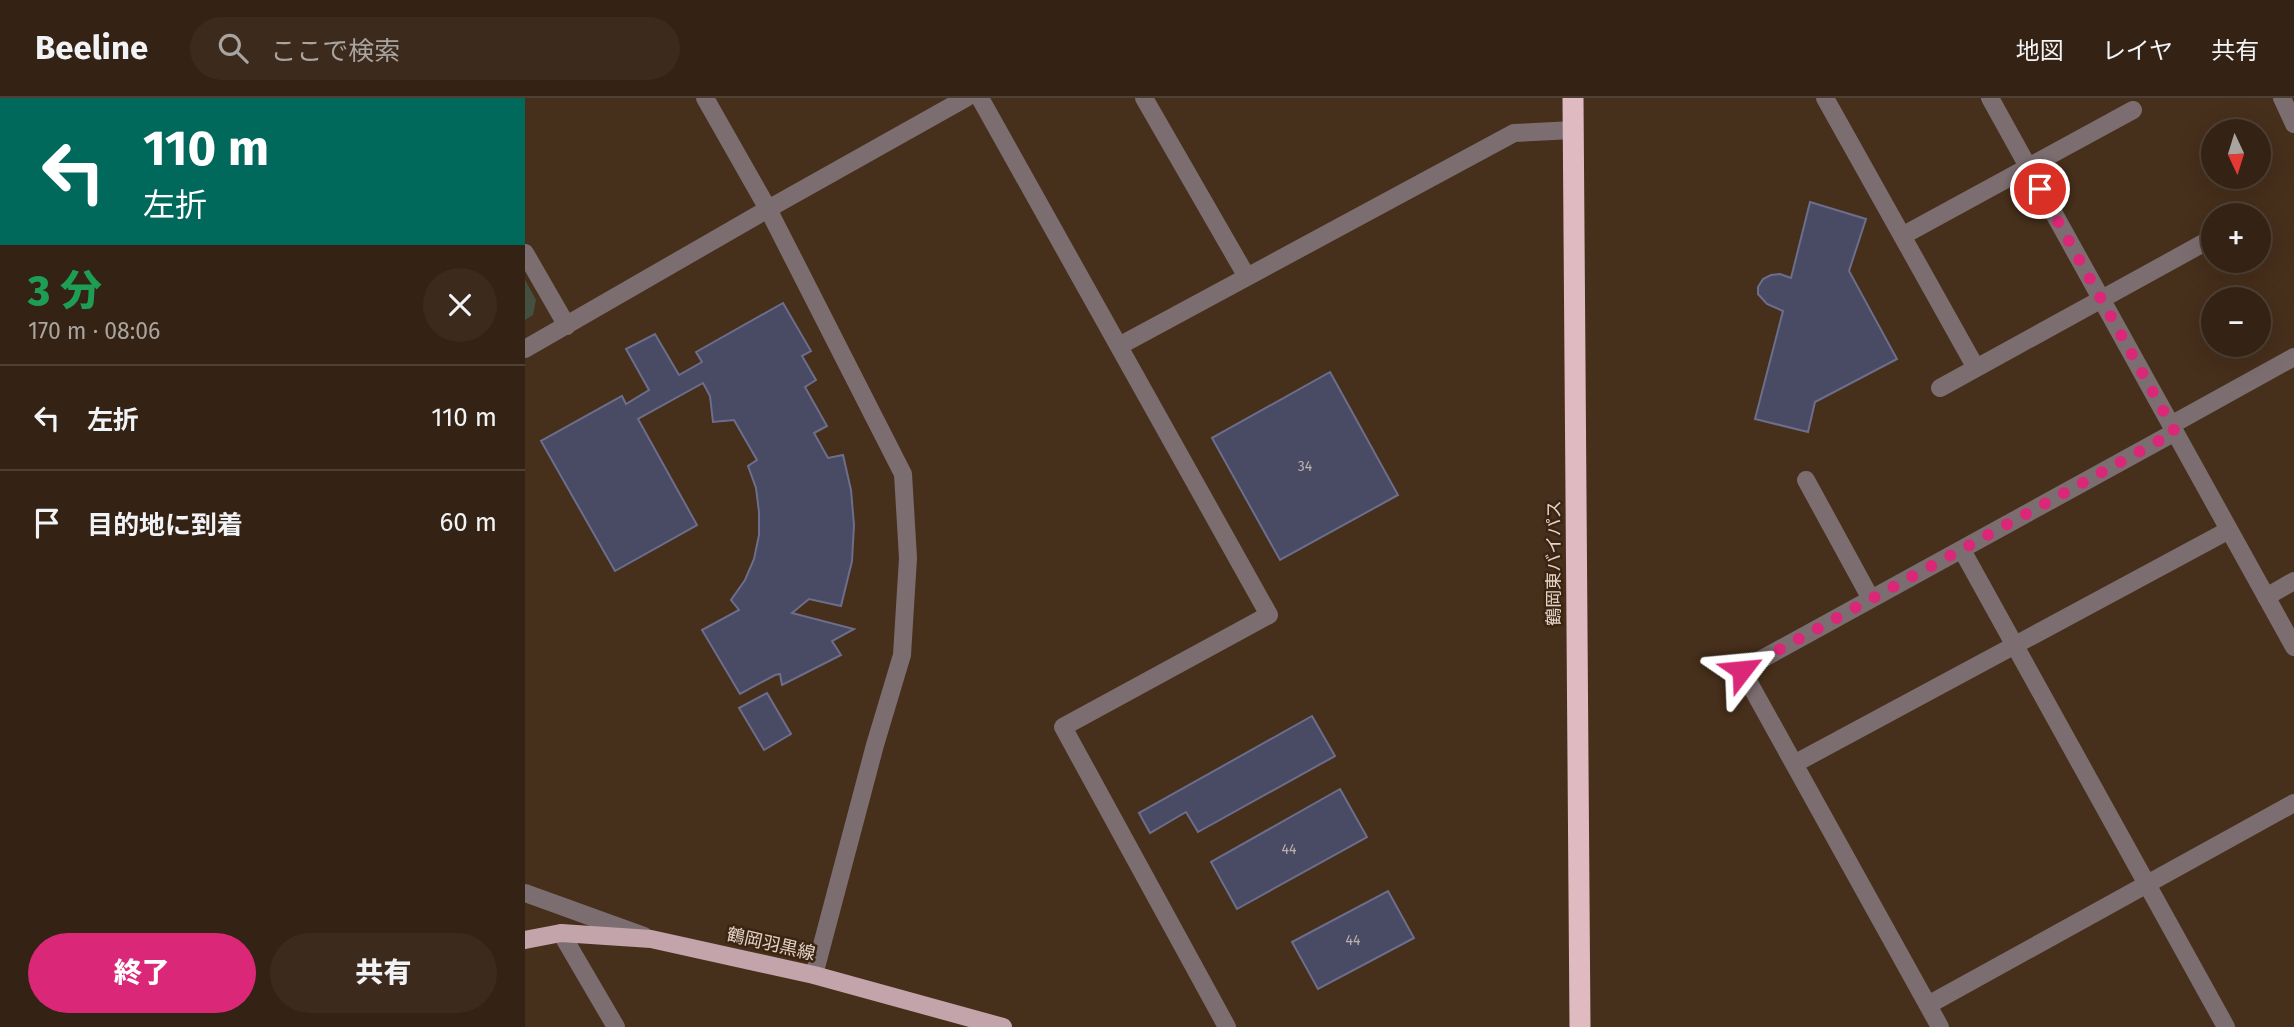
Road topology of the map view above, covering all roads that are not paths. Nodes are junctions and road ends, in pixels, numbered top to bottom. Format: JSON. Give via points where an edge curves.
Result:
{"nodes":[{"id":1,"x":705,"y":98,"type":"edge"},
{"id":2,"x":966,"y":98,"type":"edge"},
{"id":3,"x":980,"y":98,"type":"edge"},
{"id":4,"x":1144,"y":98,"type":"edge"},
{"id":5,"x":1573,"y":98,"type":"edge"},
{"id":6,"x":1825,"y":98,"type":"edge"},
{"id":7,"x":1990,"y":98,"type":"edge"},
{"id":8,"x":2282,"y":98,"type":"edge"},
{"id":9,"x":2133,"y":110,"type":"dead end"},
{"id":10,"x":2294,"y":124,"type":"edge"},
{"id":11,"x":1573,"y":130,"type":"junction"},
{"id":12,"x":2028,"y":167,"type":"junction"},
{"id":13,"x":768,"y":209,"type":"junction"},
{"id":14,"x":1902,"y":236,"type":"junction"},
{"id":15,"x":2201,"y":244,"type":"edge"},
{"id":16,"x":525,"y":253,"type":"edge"},
{"id":17,"x":1247,"y":277,"type":"junction"},
{"id":18,"x":2101,"y":299,"type":"junction"},
{"id":19,"x":567,"y":326,"type":"junction"},
{"id":20,"x":1119,"y":346,"type":"junction"},
{"id":21,"x":525,"y":349,"type":"edge"},
{"id":22,"x":2294,"y":357,"type":"edge"},
{"id":23,"x":1976,"y":368,"type":"junction"},
{"id":24,"x":1940,"y":388,"type":"dead end"},
{"id":25,"x":2173,"y":429,"type":"junction"},
{"id":26,"x":1806,"y":480,"type":"dead end"},
{"id":27,"x":2229,"y":530,"type":"junction"},
{"id":28,"x":1962,"y":550,"type":"junction"},
{"id":29,"x":2294,"y":581,"type":"edge"},
{"id":30,"x":2266,"y":597,"type":"junction"},
{"id":31,"x":1871,"y":599,"type":"junction"},
{"id":32,"x":2015,"y":645,"type":"junction"},
{"id":33,"x":2294,"y":648,"type":"edge"},
{"id":34,"x":1794,"y":764,"type":"junction"},
{"id":35,"x":2294,"y":803,"type":"edge"},
{"id":36,"x":2147,"y":884,"type":"junction"},
{"id":37,"x":525,"y":893,"type":"edge"},
{"id":38,"x":561,"y":933,"type":"junction"},
{"id":39,"x":651,"y":939,"type":"junction"},
{"id":40,"x":525,"y":940,"type":"edge"},
{"id":41,"x":814,"y":975,"type":"junction"},
{"id":42,"x":1928,"y":1005,"type":"junction"},
{"id":43,"x":616,"y":1027,"type":"edge"},
{"id":44,"x":1003,"y":1027,"type":"edge"},
{"id":45,"x":1227,"y":1027,"type":"edge"},
{"id":46,"x":1580,"y":1027,"type":"edge"},
{"id":47,"x":1940,"y":1027,"type":"edge"},
{"id":48,"x":2226,"y":1027,"type":"edge"}],
"edges":[{"from":1,"to":13,"type":"street"},
{"from":2,"to":13,"type":"street"},
{"from":3,"to":20,"type":"street"},
{"from":4,"to":17,"type":"street"},
{"from":5,"to":11,"type":"highway","name":"鶴岡東バイパス"},
{"from":6,"to":14,"type":"street"},
{"from":7,"to":12,"type":"street"},
{"from":8,"to":10,"type":"street"},
{"from":9,"to":12,"type":"street"},
{"from":11,"to":17,"type":"street","via":[[1514,133]]},
{"from":11,"to":46,"type":"highway","name":"鶴岡東バイパス"},
{"from":12,"to":14,"type":"street"},
{"from":12,"to":18,"type":"street"},
{"from":13,"to":19,"type":"street"},
{"from":13,"to":41,"type":"street","via":[[903,474],[908,558],[902,655]]},
{"from":14,"to":23,"type":"street"},
{"from":15,"to":18,"type":"street"},
{"from":16,"to":19,"type":"street"},
{"from":17,"to":20,"type":"street"},
{"from":18,"to":23,"type":"street"},
{"from":18,"to":25,"type":"street"},
{"from":19,"to":21,"type":"street"},
{"from":20,"to":45,"type":"street","via":[[1269,615],[1063,727]]},
{"from":22,"to":25,"type":"street"},
{"from":23,"to":24,"type":"street"},
{"from":25,"to":27,"type":"street"},
{"from":25,"to":28,"type":"street"},
{"from":26,"to":31,"type":"street"},
{"from":27,"to":30,"type":"street"},
{"from":27,"to":32,"type":"street"},
{"from":28,"to":31,"type":"street"},
{"from":28,"to":32,"type":"street"},
{"from":29,"to":30,"type":"street"},
{"from":30,"to":33,"type":"street"},
{"from":31,"to":34,"type":"street","via":[[1742,670]]},
{"from":32,"to":34,"type":"street"},
{"from":32,"to":36,"type":"street"},
{"from":34,"to":42,"type":"street"},
{"from":35,"to":36,"type":"street"},
{"from":36,"to":42,"type":"street"},
{"from":36,"to":48,"type":"street"},
{"from":37,"to":39,"type":"street"},
{"from":38,"to":39,"type":"main road","name":"鶴岡羽黒線"},
{"from":38,"to":40,"type":"main road","name":"鶴岡羽黒線"},
{"from":38,"to":43,"type":"street"},
{"from":39,"to":41,"type":"main road","name":"鶴岡羽黒線"},
{"from":41,"to":44,"type":"main road","name":"鶴岡羽黒線"},
{"from":42,"to":47,"type":"street"}]}
